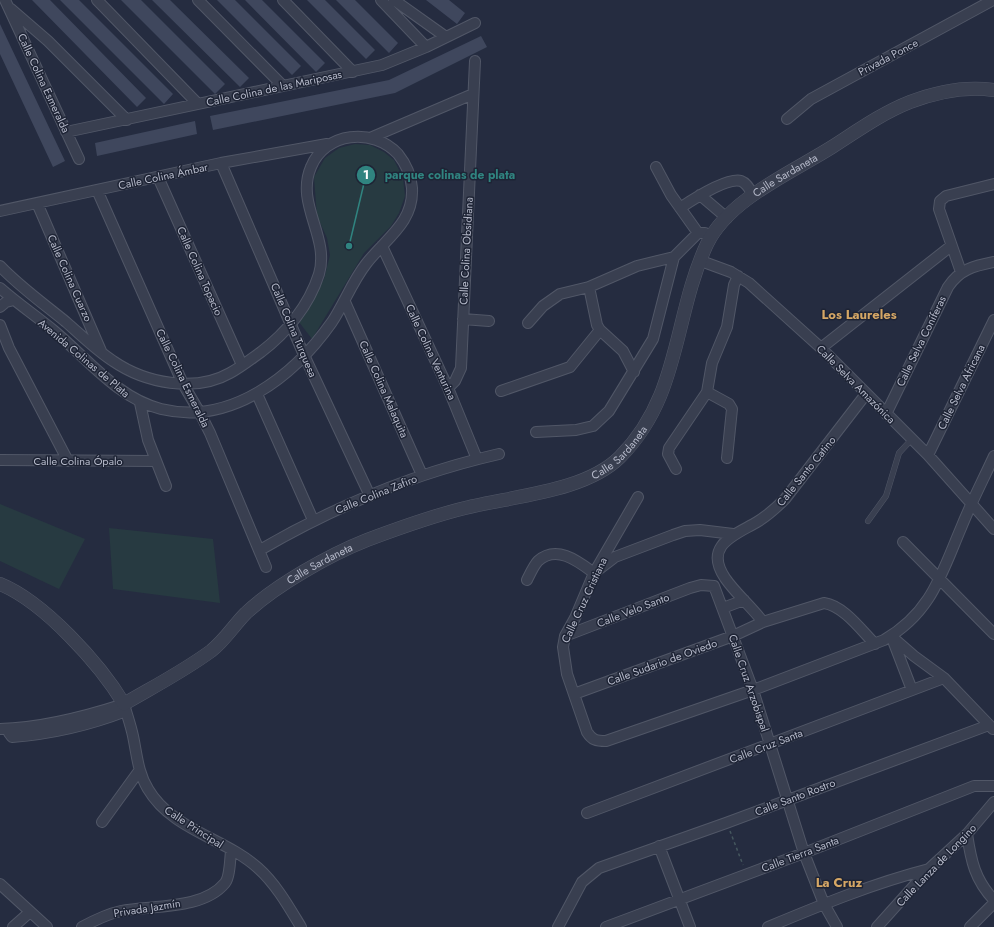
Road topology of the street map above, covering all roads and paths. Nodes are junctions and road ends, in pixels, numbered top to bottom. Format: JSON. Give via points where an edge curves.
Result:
{"nodes":[{"id":1,"x":97,"y":0,"type":"edge"},
{"id":2,"x":198,"y":0,"type":"edge"},
{"id":3,"x":283,"y":0,"type":"edge"},
{"id":4,"x":381,"y":0,"type":"edge"},
{"id":5,"x":394,"y":0,"type":"edge"},
{"id":6,"x":993,"y":0,"type":"edge"},
{"id":7,"x":7,"y":3,"type":"edge"},
{"id":8,"x":475,"y":23,"type":"dead end"},
{"id":9,"x":446,"y":37,"type":"junction"},
{"id":10,"x":426,"y":47,"type":"junction"},
{"id":11,"x":475,"y":61,"type":"dead end"},
{"id":12,"x":353,"y":72,"type":"junction"},
{"id":13,"x":282,"y":86,"type":"junction"},
{"id":14,"x":994,"y":90,"type":"edge"},
{"id":15,"x":473,"y":94,"type":"junction"},
{"id":16,"x":198,"y":104,"type":"junction"},
{"id":17,"x":787,"y":119,"type":"dead end"},
{"id":18,"x":128,"y":120,"type":"junction"},
{"id":19,"x":66,"y":132,"type":"junction"},
{"id":20,"x":370,"y":138,"type":"junction"},
{"id":21,"x":327,"y":144,"type":"junction"},
{"id":22,"x":80,"y":159,"type":"dead end"},
{"id":23,"x":221,"y":163,"type":"junction"},
{"id":24,"x":656,"y":167,"type":"dead end"},
{"id":25,"x":158,"y":177,"type":"junction"},
{"id":26,"x":994,"y":184,"type":"edge"},
{"id":27,"x":97,"y":190,"type":"junction"},
{"id":28,"x":700,"y":195,"type":"junction"},
{"id":29,"x":753,"y":195,"type":"junction"},
{"id":30,"x":37,"y":203,"type":"junction"},
{"id":31,"x":680,"y":208,"type":"junction"},
{"id":32,"x":0,"y":211,"type":"edge"},
{"id":33,"x":727,"y":218,"type":"junction"},
{"id":34,"x":713,"y":232,"type":"junction"},
{"id":35,"x":698,"y":233,"type":"junction"},
{"id":36,"x":382,"y":246,"type":"junction"},
{"id":37,"x":952,"y":246,"type":"junction"},
{"id":38,"x":674,"y":257,"type":"junction"},
{"id":39,"x":701,"y":261,"type":"junction"},
{"id":40,"x":994,"y":262,"type":"edge"},
{"id":41,"x":0,"y":266,"type":"edge"},
{"id":42,"x":961,"y":272,"type":"junction"},
{"id":43,"x":734,"y":274,"type":"junction"},
{"id":44,"x":589,"y":287,"type":"junction"},
{"id":45,"x":0,"y":288,"type":"edge"},
{"id":46,"x":14,"y":300,"type":"junction"},
{"id":47,"x":345,"y":302,"type":"junction"},
{"id":48,"x":0,"y":307,"type":"edge"},
{"id":49,"x":463,"y":319,"type":"junction"},
{"id":50,"x":994,"y":320,"type":"edge"},
{"id":51,"x":489,"y":321,"type":"dead end"},
{"id":52,"x":528,"y":323,"type":"dead end"},
{"id":53,"x":291,"y":324,"type":"junction"},
{"id":54,"x":0,"y":325,"type":"edge"},
{"id":55,"x":600,"y":330,"type":"junction"},
{"id":56,"x":821,"y":348,"type":"junction"},
{"id":57,"x":102,"y":353,"type":"junction"},
{"id":58,"x":304,"y":355,"type":"junction"},
{"id":59,"x":242,"y":365,"type":"junction"},
{"id":60,"x":634,"y":372,"type":"junction"},
{"id":61,"x":183,"y":384,"type":"junction"},
{"id":62,"x":448,"y":388,"type":"junction"},
{"id":63,"x":501,"y":392,"type":"dead end"},
{"id":64,"x":707,"y":392,"type":"junction"},
{"id":65,"x":257,"y":394,"type":"junction"},
{"id":66,"x":866,"y":394,"type":"junction"},
{"id":67,"x":140,"y":402,"type":"junction"},
{"id":68,"x":200,"y":413,"type":"junction"},
{"id":69,"x":886,"y":414,"type":"junction"},
{"id":70,"x":536,"y":432,"type":"dead end"},
{"id":71,"x":912,"y":439,"type":"junction"},
{"id":72,"x":499,"y":454,"type":"dead end"},
{"id":73,"x":928,"y":455,"type":"junction"},
{"id":74,"x":994,"y":456,"type":"edge"},
{"id":75,"x":1,"y":458,"type":"edge"},
{"id":76,"x":477,"y":458,"type":"junction"},
{"id":77,"x":727,"y":458,"type":"dead end"},
{"id":78,"x":68,"y":461,"type":"junction"},
{"id":79,"x":156,"y":462,"type":"junction"},
{"id":80,"x":676,"y":469,"type":"dead end"},
{"id":81,"x":422,"y":475,"type":"junction"},
{"id":82,"x":166,"y":486,"type":"dead end"},
{"id":83,"x":370,"y":496,"type":"junction"},
{"id":84,"x":638,"y":497,"type":"dead end"},
{"id":85,"x":971,"y":504,"type":"junction"},
{"id":86,"x":313,"y":520,"type":"junction"},
{"id":87,"x":868,"y":521,"type":"dead end"},
{"id":88,"x":994,"y":529,"type":"edge"},
{"id":89,"x":733,"y":534,"type":"junction"},
{"id":90,"x":903,"y":542,"type":"dead end"},
{"id":91,"x":260,"y":550,"type":"junction"},
{"id":92,"x":266,"y":567,"type":"dead end"},
{"id":93,"x":594,"y":573,"type":"junction"},
{"id":94,"x":527,"y":580,"type":"dead end"},
{"id":95,"x":939,"y":581,"type":"junction"},
{"id":96,"x":0,"y":584,"type":"edge"},
{"id":97,"x":701,"y":585,"type":"joint"},
{"id":98,"x":744,"y":600,"type":"junction"},
{"id":99,"x":723,"y":608,"type":"junction"},
{"id":100,"x":763,"y":622,"type":"junction"},
{"id":101,"x":994,"y":634,"type":"edge"},
{"id":102,"x":565,"y":636,"type":"junction"},
{"id":103,"x":733,"y":636,"type":"junction"},
{"id":104,"x":891,"y":636,"type":"junction"},
{"id":105,"x":875,"y":644,"type":"junction"},
{"id":106,"x":944,"y":678,"type":"junction"},
{"id":107,"x":753,"y":690,"type":"junction"},
{"id":108,"x":912,"y":690,"type":"junction"},
{"id":109,"x":574,"y":694,"type":"junction"},
{"id":110,"x":125,"y":707,"type":"junction"},
{"id":111,"x":992,"y":727,"type":"edge"},
{"id":112,"x":5,"y":729,"type":"edge"},
{"id":113,"x":771,"y":744,"type":"junction"},
{"id":114,"x":140,"y":772,"type":"junction"},
{"id":115,"x":994,"y":786,"type":"edge"},
{"id":116,"x":788,"y":799,"type":"junction"},
{"id":117,"x":994,"y":802,"type":"edge"},
{"id":118,"x":587,"y":813,"type":"dead end"},
{"id":119,"x":102,"y":822,"type":"dead end"},
{"id":120,"x":726,"y":823,"type":"junction"},
{"id":121,"x":968,"y":834,"type":"junction"},
{"id":122,"x":659,"y":846,"type":"junction"},
{"id":123,"x":231,"y":851,"type":"junction"},
{"id":124,"x":804,"y":853,"type":"junction"},
{"id":125,"x":929,"y":869,"type":"junction"},
{"id":126,"x":747,"y":874,"type":"junction"},
{"id":127,"x":0,"y":884,"type":"edge"},
{"id":128,"x":679,"y":900,"type":"junction"},
{"id":129,"x":994,"y":901,"type":"edge"},
{"id":130,"x":824,"y":904,"type":"junction"},
{"id":131,"x":30,"y":912,"type":"junction"},
{"id":132,"x":13,"y":927,"type":"edge"},
{"id":133,"x":47,"y":927,"type":"edge"},
{"id":134,"x":82,"y":927,"type":"edge"},
{"id":135,"x":301,"y":927,"type":"edge"},
{"id":136,"x":558,"y":927,"type":"edge"},
{"id":137,"x":606,"y":927,"type":"edge"},
{"id":138,"x":690,"y":927,"type":"edge"},
{"id":139,"x":768,"y":927,"type":"edge"},
{"id":140,"x":836,"y":927,"type":"edge"},
{"id":141,"x":877,"y":927,"type":"edge"},
{"id":142,"x":970,"y":927,"type":"edge"}],
"edges":[{"from":1,"to":16,"type":"street"},
{"from":2,"to":13,"type":"street"},
{"from":3,"to":12,"type":"street"},
{"from":4,"to":10,"type":"street"},
{"from":5,"to":9,"type":"street"},
{"from":6,"to":17,"type":"street","name":"Privada Ponce","via":[[811,100]]},
{"from":7,"to":18,"type":"street","name":"Calle Colina Esmeralda"},
{"from":7,"to":19,"type":"street","name":"Calle Colina Esmeralda"},
{"from":8,"to":9,"type":"street","name":"Calle Colina de las Mariposas"},
{"from":9,"to":10,"type":"street","name":"Calle Colina de las Mariposas"},
{"from":10,"to":12,"type":"street","name":"Calle Colina de las Mariposas","via":[[393,61]]},
{"from":11,"to":15,"type":"street","name":"Calle Colina Obsidiana"},
{"from":12,"to":13,"type":"street","name":"Calle Colina de las Mariposas"},
{"from":13,"to":16,"type":"street","name":"Calle Colina de las Mariposas"},
{"from":14,"to":29,"type":"street","name":"Calle Sardaneta","via":[[956,90],[911,102],[863,126]]},
{"from":15,"to":20,"type":"street"},
{"from":15,"to":49,"type":"street","name":"Calle Colina Obsidiana"},
{"from":16,"to":18,"type":"street","name":"Calle Colina de las Mariposas"},
{"from":18,"to":19,"type":"street","name":"Calle Colina de las Mariposas"},
{"from":19,"to":22,"type":"street","name":"Calle Colina Esmeralda"},
{"from":20,"to":21,"type":"street","name":"Avenida Colinas de Plata","via":[[352,137]]},
{"from":20,"to":36,"type":"street","name":"Avenida Colinas de Plata","via":[[382,142],[398,155],[406,166],[411,180],[410,208],[398,230]]},
{"from":21,"to":23,"type":"street","name":"Calle Colina Ámbar"},
{"from":21,"to":53,"type":"street","name":"Avenida Colinas de Plata","via":[[316,156],[309,170],[306,185],[307,202],[322,257],[319,273],[312,291]]},
{"from":23,"to":25,"type":"street","name":"Calle Colina Ámbar"},
{"from":23,"to":53,"type":"street","name":"Calle Colina Turquesa"},
{"from":24,"to":31,"type":"street"},
{"from":25,"to":27,"type":"street","name":"Calle Colina Ámbar"},
{"from":25,"to":59,"type":"street","name":"Calle Colina Topacio"},
{"from":26,"to":37,"type":"street","via":[[946,196],[940,201],[939,209]]},
{"from":27,"to":30,"type":"street","name":"Calle Colina Ámbar"},
{"from":27,"to":61,"type":"street","name":"Calle Colina Esmeralda"},
{"from":28,"to":29,"type":"street","via":[[732,181],[740,181],[746,184]]},
{"from":28,"to":31,"type":"street"},
{"from":28,"to":33,"type":"street"},
{"from":29,"to":33,"type":"street","name":"Calle Sardaneta"},
{"from":30,"to":32,"type":"street","name":"Calle Colina Ámbar"},
{"from":30,"to":57,"type":"street","name":"Calle Colina Cuarzo"},
{"from":31,"to":35,"type":"street"},
{"from":33,"to":34,"type":"street","name":"Calle Sardaneta"},
{"from":34,"to":35,"type":"street"},
{"from":34,"to":39,"type":"street","name":"Calle Sardaneta"},
{"from":35,"to":38,"type":"street"},
{"from":36,"to":47,"type":"street","name":"Avenida Colinas de Plata","via":[[366,263]]},
{"from":36,"to":62,"type":"street","name":"Calle Colina Venturina"},
{"from":37,"to":42,"type":"street"},
{"from":37,"to":56,"type":"street"},
{"from":38,"to":44,"type":"street","via":[[637,266]]},
{"from":38,"to":60,"type":"street","via":[[656,330]]},
{"from":39,"to":43,"type":"street","name":"Calle Selva Amazónica"},
{"from":39,"to":110,"type":"street","name":"Calle Sardaneta","via":[[661,396],[638,435],[605,470],[571,485],[464,508],[363,541],[314,566],[273,592],[246,614],[214,649]]},
{"from":40,"to":42,"type":"street","via":[[976,265]]},
{"from":41,"to":57,"type":"street","name":"Avenida Colinas de Plata","via":[[32,296]]},
{"from":42,"to":69,"type":"street","name":"Calle Selva Coníferas","via":[[948,287]]},
{"from":43,"to":56,"type":"street","name":"Calle Selva Amazónica","via":[[749,283]]},
{"from":43,"to":64,"type":"street","via":[[727,327],[712,363]]},
{"from":44,"to":52,"type":"street","via":[[560,294],[543,306]]},
{"from":44,"to":55,"type":"street","via":[[594,316]]},
{"from":45,"to":46,"type":"street","name":"Avenida Colinas de Plata"},
{"from":46,"to":48,"type":"street"},
{"from":46,"to":67,"type":"street","name":"Avenida Colinas de Plata","via":[[110,381]]},
{"from":47,"to":58,"type":"street","name":"Avenida Colinas de Plata"},
{"from":47,"to":81,"type":"street","name":"Calle Colina Malaquita"},
{"from":49,"to":51,"type":"street"},
{"from":49,"to":62,"type":"street","name":"Calle Colina Obsidiana","via":[[460,373]]},
{"from":50,"to":73,"type":"street","name":"Calle Selva Africana"},
{"from":53,"to":58,"type":"street","name":"Calle Colina Turquesa"},
{"from":53,"to":59,"type":"street","name":"Avenida Colinas de Plata","via":[[278,339]]},
{"from":54,"to":78,"type":"street","via":[[9,348]]},
{"from":55,"to":60,"type":"street","via":[[623,351]]},
{"from":55,"to":63,"type":"street","via":[[570,367]]},
{"from":56,"to":66,"type":"street","name":"Calle Selva Amazónica"},
{"from":57,"to":61,"type":"street","name":"Avenida Colinas de Plata","via":[[131,372],[169,383]]},
{"from":58,"to":65,"type":"street","name":"Avenida Colinas de Plata","via":[[285,374]]},
{"from":58,"to":83,"type":"street","name":"Calle Colina Turquesa"},
{"from":59,"to":61,"type":"street","name":"Avenida Colinas de Plata","via":[[214,380]]},
{"from":60,"to":70,"type":"street","via":[[609,412],[593,426],[576,430]]},
{"from":61,"to":68,"type":"street","name":"Calle Colina Esmeralda"},
{"from":62,"to":76,"type":"street","name":"Calle Colina Venturina"},
{"from":64,"to":77,"type":"street","via":[[729,404],[732,409]]},
{"from":64,"to":80,"type":"street","via":[[669,448],[668,454]]},
{"from":65,"to":68,"type":"street","name":"Avenida Colinas de Plata","via":[[231,405]]},
{"from":65,"to":86,"type":"street"},
{"from":66,"to":69,"type":"street","name":"Calle Selva Amazónica"},
{"from":66,"to":89,"type":"street","name":"Calle Santo Catino","via":[[785,499],[772,512]]},
{"from":67,"to":68,"type":"street","name":"Avenida Colinas de Plata","via":[[162,410]]},
{"from":67,"to":79,"type":"street"},
{"from":68,"to":91,"type":"street","name":"Calle Colina Esmeralda"},
{"from":69,"to":71,"type":"street","name":"Calle Selva Amazónica"},
{"from":71,"to":73,"type":"street","name":"Calle Selva Amazónica"},
{"from":71,"to":87,"type":"lane","via":[[899,453],[886,496]]},
{"from":72,"to":76,"type":"street","name":"Calle Colina Zafiro"},
{"from":73,"to":85,"type":"street","name":"Calle Selva Amazónica"},
{"from":74,"to":85,"type":"street"},
{"from":75,"to":78,"type":"street","name":"Calle Colina Ópalo"},
{"from":76,"to":81,"type":"street","name":"Calle Colina Zafiro"},
{"from":78,"to":79,"type":"street","name":"Calle Colina Ópalo"},
{"from":79,"to":82,"type":"street"},
{"from":81,"to":83,"type":"street","name":"Calle Colina Zafiro"},
{"from":83,"to":86,"type":"street","name":"Calle Colina Zafiro"},
{"from":84,"to":93,"type":"street","name":"Calle Cruz Cristiana"},
{"from":85,"to":88,"type":"street","name":"Calle Selva Amazónica"},
{"from":85,"to":95,"type":"street"},
{"from":86,"to":91,"type":"street","name":"Calle Colina Zafiro"},
{"from":89,"to":93,"type":"street","via":[[685,531],[615,557]]},
{"from":89,"to":98,"type":"street","via":[[720,548],[718,563],[725,577]]},
{"from":90,"to":95,"type":"street"},
{"from":91,"to":92,"type":"street","name":"Calle Colina Esmeralda"},
{"from":93,"to":94,"type":"street","via":[[578,561],[560,553],[539,560]]},
{"from":93,"to":102,"type":"street","name":"Calle Cruz Cristiana"},
{"from":95,"to":101,"type":"street"},
{"from":95,"to":104,"type":"street","via":[[933,593],[901,631]]},
{"from":96,"to":110,"type":"street","via":[[31,603],[70,636],[93,661]]},
{"from":97,"to":99,"type":"street","name":"Calle Cruz Arzobispal","via":[[714,586]]},
{"from":97,"to":102,"type":"street","name":"Calle Velo Santo"},
{"from":98,"to":99,"type":"street"},
{"from":98,"to":100,"type":"street"},
{"from":99,"to":103,"type":"street","name":"Calle Cruz Arzobispal"},
{"from":100,"to":103,"type":"street","name":"Calle Sudario de Oviedo"},
{"from":100,"to":105,"type":"street","name":"Calle Sudario de Oviedo","via":[[816,605],[832,604]]},
{"from":102,"to":109,"type":"street","name":"Calle Cruz Cristiana","via":[[563,658]]},
{"from":103,"to":107,"type":"street","name":"Calle Cruz Arzobispal"},
{"from":103,"to":109,"type":"street","name":"Calle Sudario de Oviedo"},
{"from":104,"to":105,"type":"street"},
{"from":104,"to":106,"type":"street"},
{"from":104,"to":108,"type":"street"},
{"from":105,"to":107,"type":"street"},
{"from":106,"to":108,"type":"street","name":"Calle Cruz Santa"},
{"from":106,"to":111,"type":"street"},
{"from":107,"to":109,"type":"street","name":"Calle Cruz Cristiana","via":[[606,741],[597,741],[586,732]]},
{"from":107,"to":113,"type":"street","name":"Calle Cruz Arzobispal"},
{"from":108,"to":113,"type":"street","name":"Calle Cruz Santa"},
{"from":110,"to":112,"type":"street"},
{"from":110,"to":114,"type":"street","name":"Calle Principal"},
{"from":111,"to":116,"type":"street","name":"Calle Santo Rostro"},
{"from":113,"to":116,"type":"street","name":"Calle Cruz Arzobispal"},
{"from":113,"to":118,"type":"street","name":"Calle Cruz Santa"},
{"from":114,"to":119,"type":"street"},
{"from":114,"to":123,"type":"street","name":"Calle Principal","via":[[158,803],[171,815]]},
{"from":115,"to":124,"type":"street","name":"Calle Tierra Santa","via":[[974,786]]},
{"from":116,"to":120,"type":"street","name":"Calle Santo Rostro"},
{"from":116,"to":124,"type":"street","name":"Calle Cruz Arzobispal"},
{"from":117,"to":121,"type":"street","name":"Calle Lanza de Longino"},
{"from":120,"to":122,"type":"street","name":"Calle Santo Rostro"},
{"from":120,"to":126,"type":"path"},
{"from":121,"to":125,"type":"street","name":"Calle Lanza de Longino"},
{"from":121,"to":129,"type":"street","via":[[975,870],[982,888]]},
{"from":122,"to":128,"type":"street"},
{"from":122,"to":136,"type":"street","name":"Calle Santo Rostro","via":[[599,868],[582,882]]},
{"from":123,"to":134,"type":"street","name":"Privada Jazmín","via":[[226,882],[212,895],[169,907],[123,911]]},
{"from":123,"to":135,"type":"street","name":"Calle Principal","via":[[258,868]]},
{"from":124,"to":126,"type":"street","name":"Calle Tierra Santa"},
{"from":124,"to":130,"type":"street","name":"Calle Cruz Arzobispal"},
{"from":125,"to":130,"type":"street","via":[[901,876]]},
{"from":125,"to":141,"type":"street","name":"Calle Lanza de Longino"},
{"from":126,"to":128,"type":"street","name":"Calle Tierra Santa"},
{"from":127,"to":131,"type":"street"},
{"from":128,"to":137,"type":"street","name":"Calle Tierra Santa"},
{"from":128,"to":138,"type":"street"},
{"from":129,"to":142,"type":"street"},
{"from":130,"to":139,"type":"street"},
{"from":130,"to":140,"type":"street","name":"Calle Cruz Arzobispal"},
{"from":131,"to":132,"type":"street"},
{"from":131,"to":133,"type":"street"}]}
